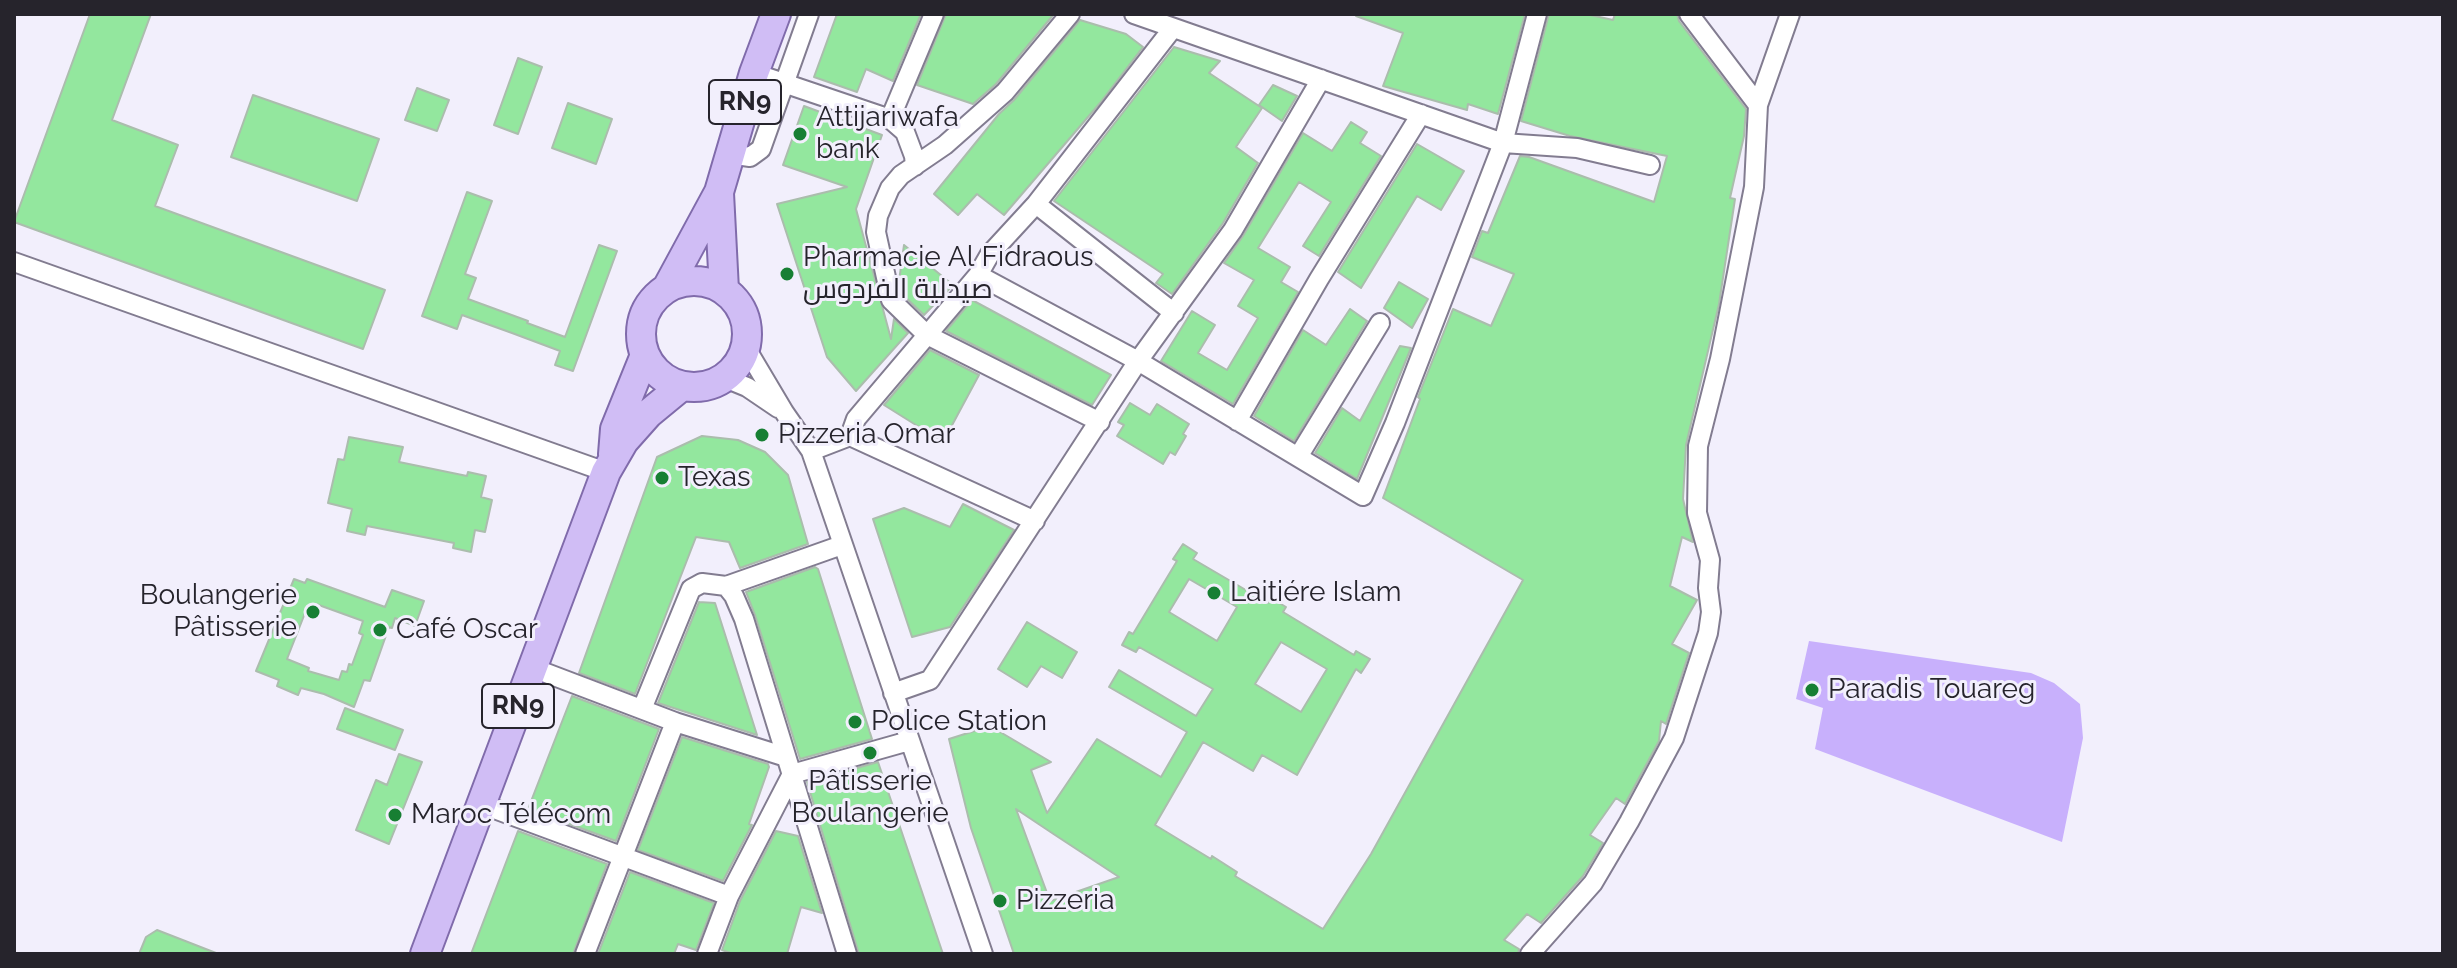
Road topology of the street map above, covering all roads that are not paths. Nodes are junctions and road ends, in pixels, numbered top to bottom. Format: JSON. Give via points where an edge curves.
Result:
{"nodes":[{"id":1,"x":776,"y":14,"type":"edge"},
{"id":2,"x":809,"y":14,"type":"edge"},
{"id":3,"x":934,"y":14,"type":"edge"},
{"id":4,"x":1070,"y":14,"type":"edge"},
{"id":5,"x":1134,"y":14,"type":"edge"},
{"id":6,"x":1537,"y":14,"type":"edge"},
{"id":7,"x":1689,"y":14,"type":"edge"},
{"id":8,"x":1790,"y":14,"type":"edge"},
{"id":9,"x":1173,"y":28,"type":"junction"},
{"id":10,"x":754,"y":73,"type":"junction"},
{"id":11,"x":1321,"y":79,"type":"junction"},
{"id":12,"x":783,"y":85,"type":"junction"},
{"id":13,"x":1758,"y":105,"type":"junction"},
{"id":14,"x":1421,"y":114,"type":"junction"},
{"id":15,"x":890,"y":119,"type":"junction"},
{"id":16,"x":1503,"y":143,"type":"junction"},
{"id":17,"x":729,"y":154,"type":"junction"},
{"id":18,"x":1650,"y":165,"type":"dead end"},
{"id":19,"x":915,"y":166,"type":"junction"},
{"id":20,"x":719,"y":192,"type":"junction"},
{"id":21,"x":1036,"y":204,"type":"junction"},
{"id":22,"x":14,"y":262,"type":"edge"},
{"id":23,"x":978,"y":275,"type":"junction"},
{"id":24,"x":667,"y":288,"type":"junction"},
{"id":25,"x":724,"y":290,"type":"junction"},
{"id":26,"x":1174,"y":313,"type":"junction"},
{"id":27,"x":1380,"y":323,"type":"dead end"},
{"id":28,"x":927,"y":335,"type":"junction"},
{"id":29,"x":746,"y":348,"type":"junction"},
{"id":30,"x":645,"y":355,"type":"junction"},
{"id":31,"x":1138,"y":361,"type":"junction"},
{"id":32,"x":725,"y":378,"type":"junction"},
{"id":33,"x":682,"y":386,"type":"junction"},
{"id":34,"x":784,"y":412,"type":"junction"},
{"id":35,"x":1237,"y":421,"type":"junction"},
{"id":36,"x":1100,"y":422,"type":"junction"},
{"id":37,"x":850,"y":436,"type":"junction"},
{"id":38,"x":811,"y":451,"type":"junction"},
{"id":39,"x":1298,"y":457,"type":"junction"},
{"id":40,"x":609,"y":465,"type":"junction"},
{"id":41,"x":1035,"y":521,"type":"junction"},
{"id":42,"x":842,"y":545,"type":"junction"},
{"id":43,"x":726,"y":586,"type":"junction"},
{"id":44,"x":533,"y":668,"type":"junction"},
{"id":45,"x":893,"y":693,"type":"junction"},
{"id":46,"x":642,"y":709,"type":"junction"},
{"id":47,"x":675,"y":722,"type":"junction"},
{"id":48,"x":909,"y":741,"type":"junction"},
{"id":49,"x":789,"y":765,"type":"junction"},
{"id":50,"x":481,"y":804,"type":"junction"},
{"id":51,"x":623,"y":857,"type":"junction"},
{"id":52,"x":729,"y":896,"type":"junction"},
{"id":53,"x":425,"y":954,"type":"edge"},
{"id":54,"x":585,"y":954,"type":"edge"},
{"id":55,"x":707,"y":954,"type":"edge"},
{"id":56,"x":847,"y":954,"type":"edge"},
{"id":57,"x":983,"y":954,"type":"edge"},
{"id":58,"x":1530,"y":954,"type":"edge"}],
"edges":[{"from":1,"to":10,"type":"main road","number":"RN9"},
{"from":2,"to":12,"type":"street"},
{"from":3,"to":15,"type":"street"},
{"from":4,"to":19,"type":"street","via":[[1005,92]]},
{"from":5,"to":9,"type":"street"},
{"from":6,"to":16,"type":"street"},
{"from":7,"to":13,"type":"street"},
{"from":8,"to":13,"type":"street"},
{"from":9,"to":11,"type":"street"},
{"from":9,"to":21,"type":"street"},
{"from":10,"to":12,"type":"street"},
{"from":10,"to":17,"type":"main road","number":"RN9"},
{"from":11,"to":14,"type":"street"},
{"from":11,"to":26,"type":"street","via":[[1233,230]]},
{"from":12,"to":15,"type":"street"},
{"from":12,"to":17,"type":"street","via":[[759,153]]},
{"from":13,"to":58,"type":"street","via":[[1754,187],[1698,446],[1697,513],[1710,560],[1708,633],[1674,738],[1629,822],[1593,883]]},
{"from":14,"to":16,"type":"street"},
{"from":14,"to":35,"type":"street"},
{"from":15,"to":19,"type":"street","via":[[905,132]]},
{"from":16,"to":18,"type":"street","via":[[1577,148]]},
{"from":16,"to":39,"type":"street","via":[[1363,496]]},
{"from":17,"to":20,"type":"main road","number":"RN9"},
{"from":19,"to":28,"type":"street","via":[[890,188],[876,232],[891,300]]},
{"from":20,"to":24,"type":"main road","number":"RN9"},
{"from":20,"to":25,"type":"main road","number":"RN9"},
{"from":21,"to":23,"type":"street"},
{"from":21,"to":26,"type":"street"},
{"from":22,"to":40,"type":"street"},
{"from":23,"to":28,"type":"street"},
{"from":23,"to":31,"type":"street"},
{"from":24,"to":25,"type":"main road","via":[[696,280]]},
{"from":24,"to":30,"type":"main road","number":"RN9","via":[[655,297],[641,325]]},
{"from":25,"to":29,"type":"main road","via":[[745,315]]},
{"from":26,"to":31,"type":"street"},
{"from":27,"to":39,"type":"street"},
{"from":28,"to":36,"type":"street"},
{"from":28,"to":37,"type":"street","via":[[856,419]]},
{"from":29,"to":32,"type":"main road"},
{"from":29,"to":34,"type":"street"},
{"from":30,"to":33,"type":"main road","via":[[667,380]]},
{"from":30,"to":40,"type":"main road","number":"RN9","via":[[615,429]]},
{"from":31,"to":35,"type":"street"},
{"from":31,"to":36,"type":"street"},
{"from":32,"to":33,"type":"main road","number":"RN9"},
{"from":32,"to":34,"type":"street"},
{"from":33,"to":40,"type":"main road","number":"RN9","via":[[648,414]]},
{"from":34,"to":38,"type":"street"},
{"from":35,"to":39,"type":"street"},
{"from":36,"to":41,"type":"street"},
{"from":37,"to":38,"type":"street"},
{"from":37,"to":41,"type":"street"},
{"from":38,"to":42,"type":"street"},
{"from":40,"to":44,"type":"main road","number":"RN9"},
{"from":41,"to":45,"type":"street","via":[[930,680]]},
{"from":42,"to":43,"type":"street"},
{"from":42,"to":45,"type":"street"},
{"from":43,"to":46,"type":"street","via":[[702,583],[691,589]]},
{"from":43,"to":49,"type":"street","via":[[744,619]]},
{"from":44,"to":46,"type":"street"},
{"from":44,"to":50,"type":"main road","number":"RN9"},
{"from":45,"to":48,"type":"street"},
{"from":46,"to":47,"type":"street"},
{"from":47,"to":49,"type":"street"},
{"from":47,"to":51,"type":"street"},
{"from":48,"to":49,"type":"street"},
{"from":48,"to":57,"type":"street"},
{"from":49,"to":52,"type":"street"},
{"from":49,"to":56,"type":"street"},
{"from":50,"to":51,"type":"street"},
{"from":50,"to":53,"type":"main road","number":"RN9"},
{"from":51,"to":52,"type":"street"},
{"from":51,"to":54,"type":"street"},
{"from":52,"to":55,"type":"street"}]}
